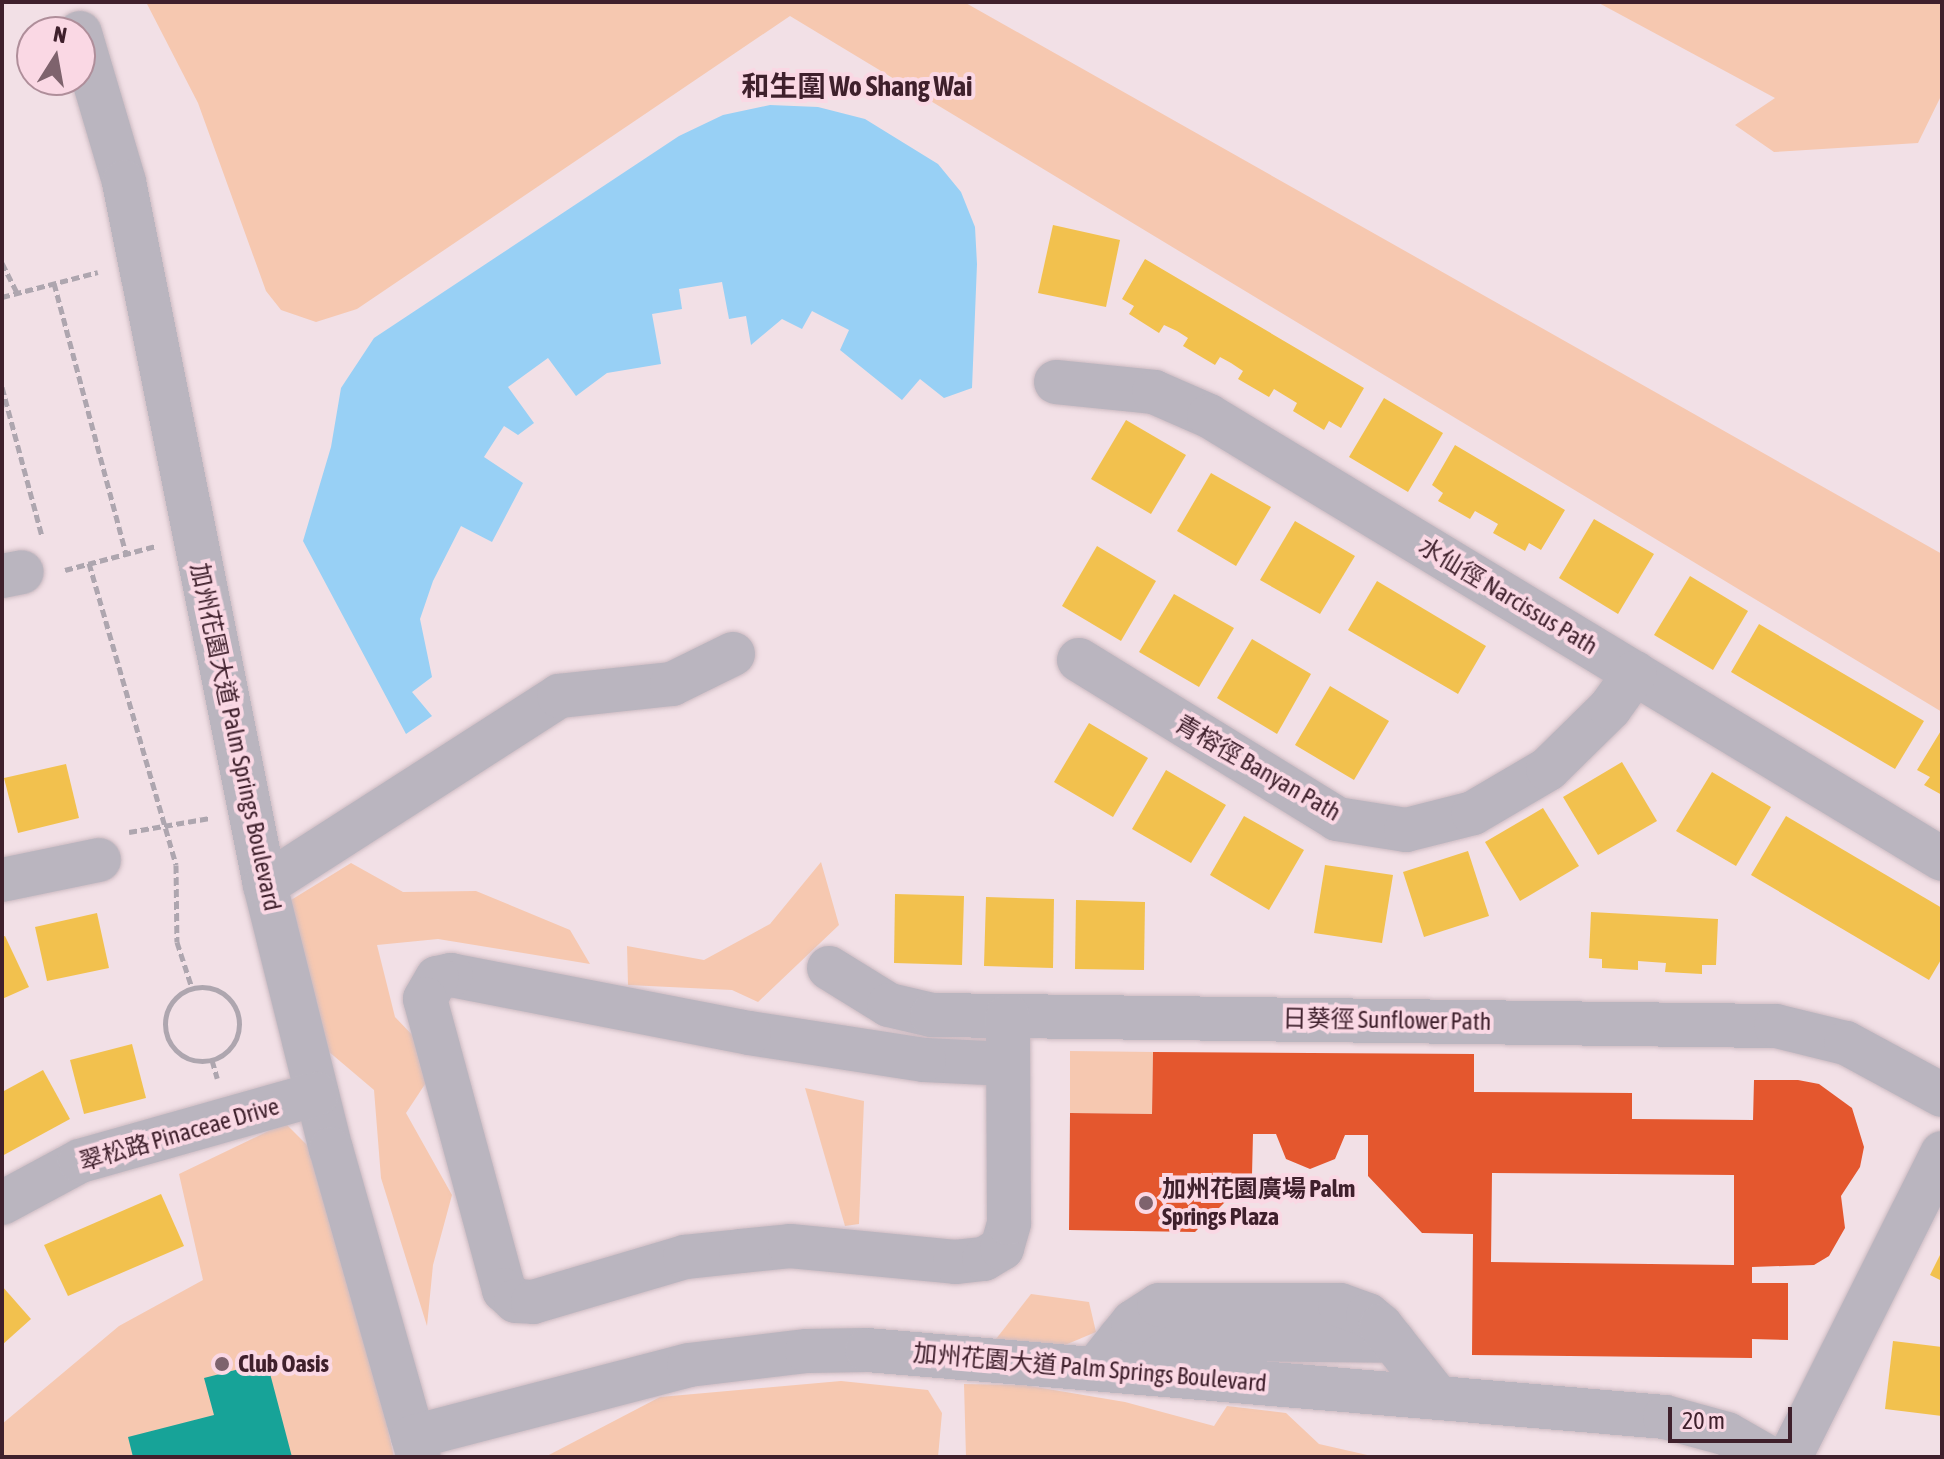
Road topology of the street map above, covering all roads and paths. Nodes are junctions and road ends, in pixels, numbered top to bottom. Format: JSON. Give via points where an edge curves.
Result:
{"nodes":[{"id":1,"x":96,"y":87,"type":"edge"},
{"id":2,"x":2,"y":263,"type":"edge"},
{"id":3,"x":113,"y":267,"type":"dead end"},
{"id":4,"x":54,"y":283,"type":"junction"},
{"id":5,"x":17,"y":293,"type":"junction"},
{"id":6,"x":2,"y":297,"type":"edge"},
{"id":7,"x":1056,"y":382,"type":"dead end"},
{"id":8,"x":2,"y":387,"type":"edge"},
{"id":9,"x":169,"y":543,"type":"dead end"},
{"id":10,"x":126,"y":553,"type":"junction"},
{"id":11,"x":89,"y":563,"type":"junction"},
{"id":12,"x":30,"y":566,"type":"edge"},
{"id":13,"x":733,"y":654,"type":"dead end"},
{"id":14,"x":1079,"y":660,"type":"dead end"},
{"id":15,"x":1635,"y":673,"type":"junction"},
{"id":16,"x":223,"y":815,"type":"dead end"},
{"id":17,"x":165,"y":826,"type":"junction"},
{"id":18,"x":112,"y":846,"type":"joint"},
{"id":19,"x":1942,"y":859,"type":"edge"},
{"id":20,"x":2,"y":880,"type":"edge"},
{"id":21,"x":265,"y":885,"type":"junction"},
{"id":22,"x":829,"y":968,"type":"dead end"},
{"id":23,"x":192,"y":988,"type":"junction"},
{"id":24,"x":1008,"y":1016,"type":"junction"},
{"id":25,"x":1008,"y":1064,"type":"junction"},
{"id":26,"x":317,"y":1094,"type":"junction"},
{"id":27,"x":1942,"y":1095,"type":"edge"},
{"id":28,"x":1942,"y":1153,"type":"edge"},
{"id":29,"x":2,"y":1203,"type":"edge"},
{"id":30,"x":1108,"y":1353,"type":"junction"},
{"id":31,"x":1437,"y":1397,"type":"junction"},
{"id":32,"x":416,"y":1447,"type":"edge"},
{"id":33,"x":1767,"y":1457,"type":"edge"},
{"id":34,"x":1790,"y":1457,"type":"edge"}],
"edges":[{"from":1,"to":21,"type":"street","name":"加州花園大道 Palm Springs Boulevard","via":[[124,182]]},
{"from":2,"to":5,"type":"path"},
{"from":3,"to":4,"type":"path"},
{"from":4,"to":5,"type":"path"},
{"from":4,"to":10,"type":"path"},
{"from":5,"to":6,"type":"path"},
{"from":7,"to":15,"type":"street","name":"水仙徑 Narcissus Path","via":[[1126,386],[1182,402]]},
{"from":8,"to":12,"type":"path"},
{"from":9,"to":10,"type":"path"},
{"from":10,"to":11,"type":"path"},
{"from":11,"to":12,"type":"path"},
{"from":11,"to":17,"type":"path"},
{"from":13,"to":21,"type":"street","via":[[672,684],[559,696]]},
{"from":14,"to":15,"type":"street","name":"青榕徑 Banyan Path","via":[[1337,819],[1406,830],[1473,813],[1548,769],[1610,708]]},
{"from":15,"to":19,"type":"street","name":"水仙徑 Narcissus Path"},
{"from":16,"to":17,"type":"path"},
{"from":17,"to":18,"type":"path"},
{"from":17,"to":23,"type":"path","via":[[179,885],[178,951]]},
{"from":18,"to":20,"type":"street"},
{"from":21,"to":26,"type":"street","name":"加州花園大道 Palm Springs Boulevard"},
{"from":22,"to":24,"type":"street","name":"日葵徑 Sunflower Path","via":[[869,995],[910,1011]]},
{"from":23,"to":23,"type":"path","via":[[221,991],[238,1014],[235,1042],[212,1060],[183,1057],[166,1034],[170,1005]]},
{"from":24,"to":25,"type":"street"},
{"from":24,"to":27,"type":"street","name":"日葵徑 Sunflower Path","via":[[1776,1026],[1846,1043]]},
{"from":25,"to":25,"type":"street","via":[[1009,1223],[1002,1248],[984,1259],[955,1262],[790,1246],[685,1257],[533,1302],[516,1301],[504,1290],[425,999],[437,978],[451,975],[749,1033],[924,1060]]},
{"from":26,"to":29,"type":"street","name":"翠松路 Pinaceae Drive","via":[[80,1161]]},
{"from":26,"to":32,"type":"street","name":"加州花園大道 Palm Springs Boulevard"},
{"from":28,"to":34,"type":"street"},
{"from":30,"to":31,"type":"street","name":"加州花園大道 Palm Springs Boulevard"},
{"from":30,"to":31,"type":"street","via":[[1393,1341]]},
{"from":30,"to":32,"type":"street","name":"加州花園大道 Palm Springs Boulevard","via":[[867,1350],[748,1356],[630,1378]]},
{"from":31,"to":33,"type":"street","name":"加州花園大道 Palm Springs Boulevard","via":[[1665,1417],[1727,1434]]}]}
